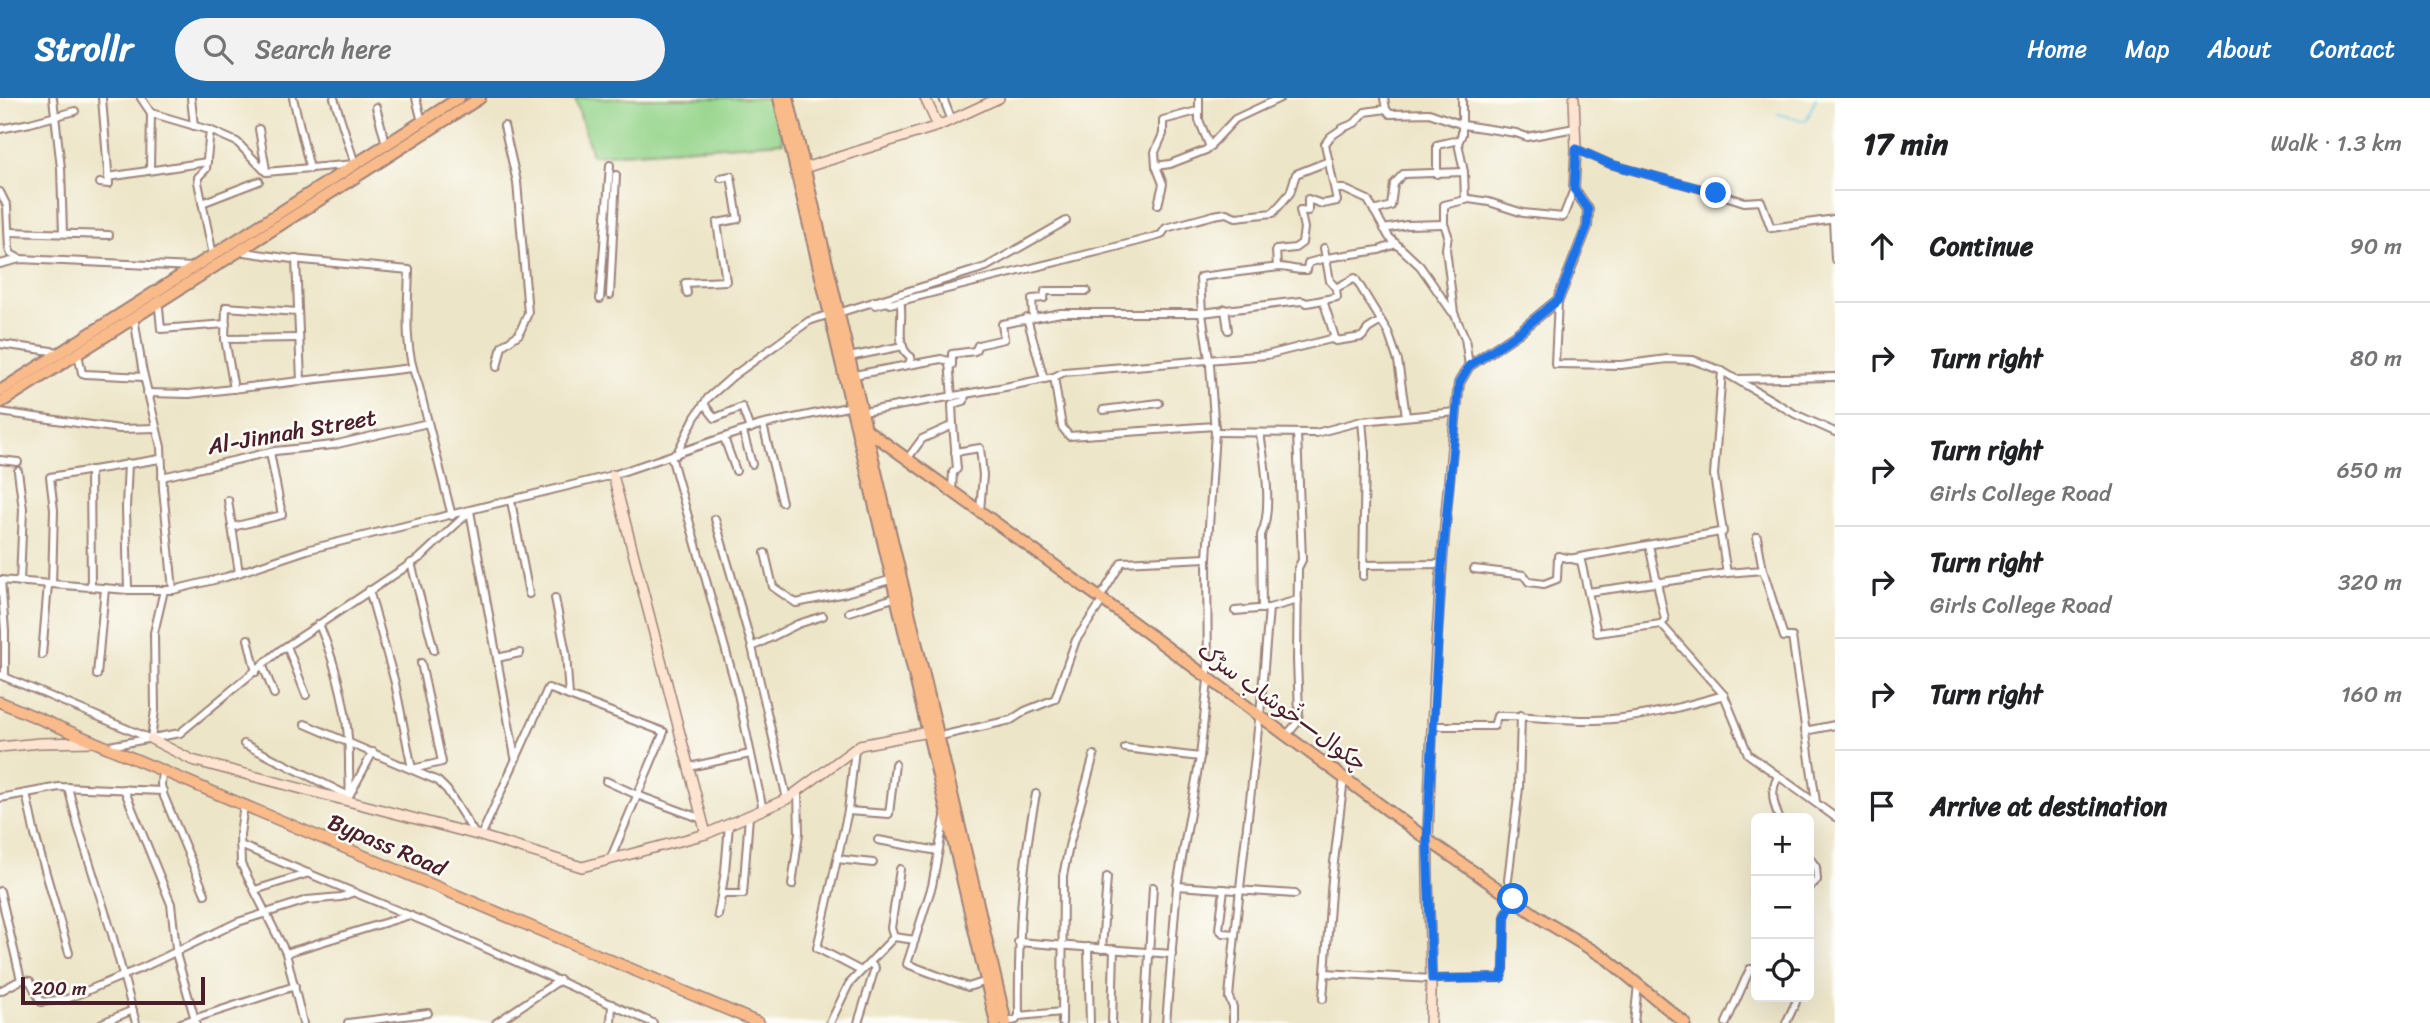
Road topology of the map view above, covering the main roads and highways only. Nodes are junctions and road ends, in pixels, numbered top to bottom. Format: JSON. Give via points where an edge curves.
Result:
{"nodes":[{"id":1,"x":459,"y":98,"type":"edge"},
{"id":2,"x":480,"y":98,"type":"edge"},
{"id":3,"x":779,"y":98,"type":"edge"},
{"id":4,"x":788,"y":98,"type":"edge"},
{"id":5,"x":800,"y":168,"type":"junction"},
{"id":6,"x":834,"y":313,"type":"junction"},
{"id":7,"x":0,"y":391,"type":"edge"},
{"id":8,"x":0,"y":403,"type":"edge"},
{"id":9,"x":858,"y":409,"type":"junction"},
{"id":10,"x":856,"y":422,"type":"junction"},
{"id":11,"x":867,"y":428,"type":"junction"},
{"id":12,"x":883,"y":515,"type":"junction"},
{"id":13,"x":0,"y":702,"type":"edge"},
{"id":14,"x":760,"y":1023,"type":"edge"},
{"id":15,"x":1003,"y":1023,"type":"edge"},
{"id":16,"x":1685,"y":1023,"type":"edge"}],
"edges":[{"from":1,"to":7,"type":"highway"},
{"from":2,"to":8,"type":"highway"},
{"from":3,"to":5,"type":"highway"},
{"from":4,"to":5,"type":"highway"},
{"from":5,"to":6,"type":"highway"},
{"from":6,"to":9,"type":"highway"},
{"from":6,"to":9,"type":"highway","via":[[849,357]]},
{"from":9,"to":10,"type":"highway"},
{"from":9,"to":11,"type":"highway"},
{"from":10,"to":11,"type":"highway","name":"چکوال—خُوشاب سڑک"},
{"from":10,"to":12,"type":"highway"},
{"from":11,"to":12,"type":"highway"},
{"from":11,"to":16,"type":"highway","name":"چکوال—خُوشاب سڑک","via":[[1427,840],[1607,959]]},
{"from":12,"to":15,"type":"highway","via":[[940,736]]},
{"from":12,"to":15,"type":"highway","via":[[897,597],[987,982]]},
{"from":13,"to":14,"type":"main road","name":"Bypass Road"}]}
